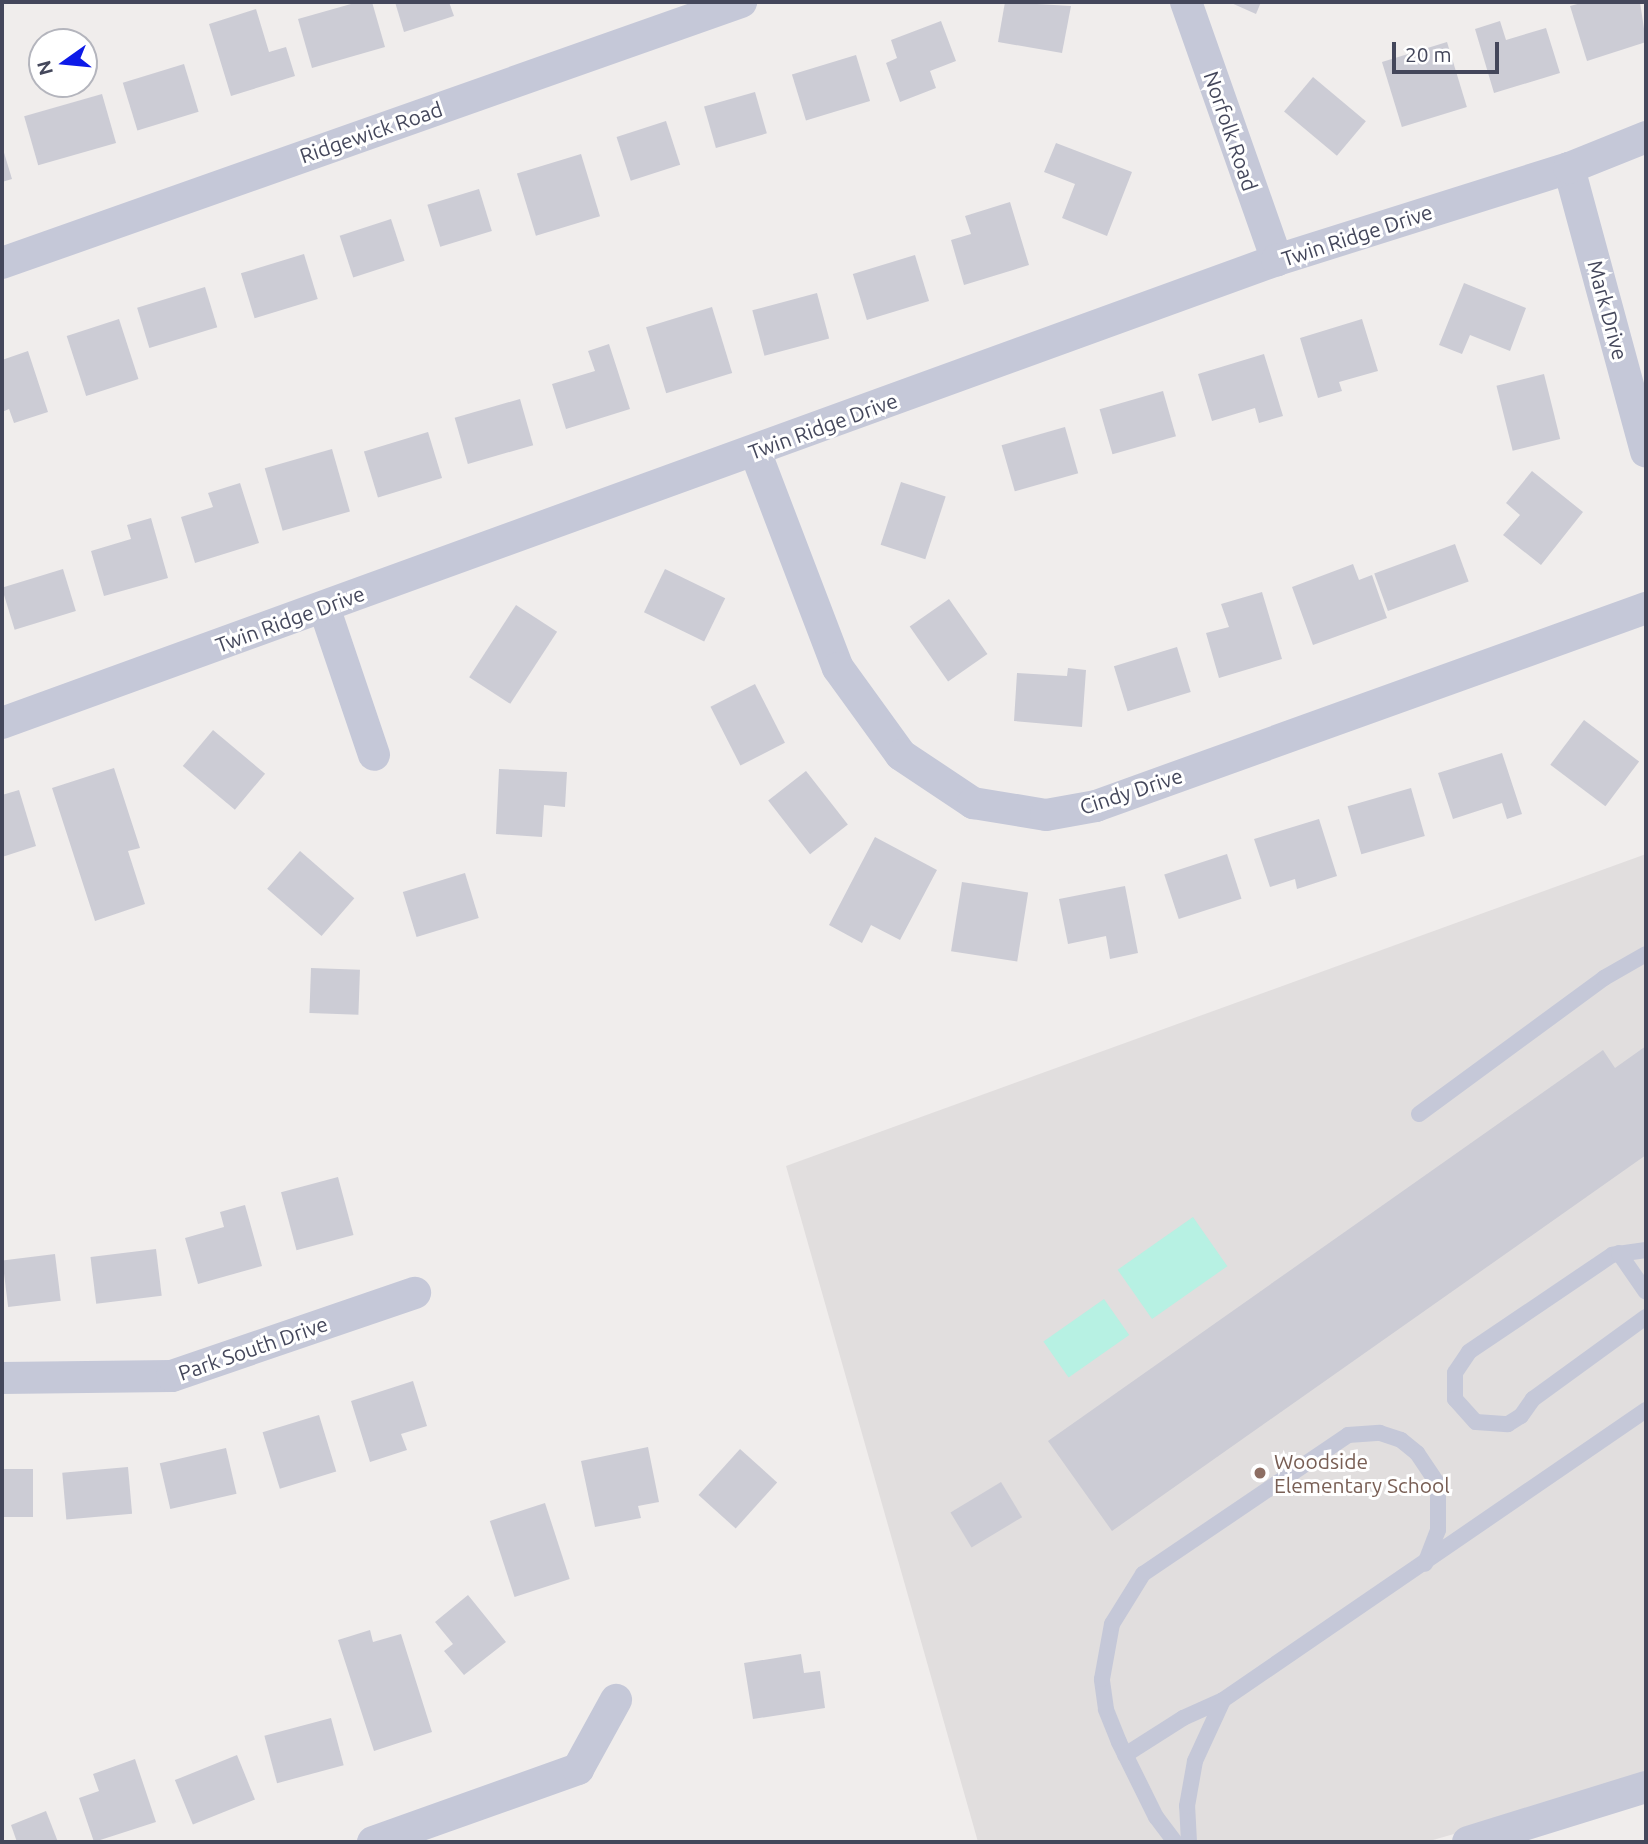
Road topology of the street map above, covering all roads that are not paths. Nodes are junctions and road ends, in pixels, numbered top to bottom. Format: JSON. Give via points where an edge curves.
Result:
{"nodes":[{"id":1,"x":741,"y":2,"type":"edge"},
{"id":2,"x":1186,"y":2,"type":"edge"},
{"id":3,"x":1646,"y":137,"type":"edge"},
{"id":4,"x":1569,"y":168,"type":"junction"},
{"id":5,"x":1277,"y":260,"type":"junction"},
{"id":6,"x":2,"y":263,"type":"edge"},
{"id":7,"x":755,"y":451,"type":"junction"},
{"id":8,"x":1646,"y":452,"type":"edge"},
{"id":9,"x":324,"y":607,"type":"junction"},
{"id":10,"x":1646,"y":608,"type":"edge"},
{"id":11,"x":2,"y":723,"type":"edge"},
{"id":12,"x":374,"y":755,"type":"dead end"},
{"id":13,"x":1646,"y":954,"type":"edge"},
{"id":14,"x":1419,"y":1114,"type":"dead end"},
{"id":15,"x":1646,"y":1250,"type":"edge"},
{"id":16,"x":1619,"y":1252,"type":"junction"},
{"id":17,"x":1646,"y":1292,"type":"edge"},
{"id":18,"x":415,"y":1293,"type":"dead end"},
{"id":19,"x":1646,"y":1317,"type":"edge"},
{"id":20,"x":2,"y":1378,"type":"edge"},
{"id":21,"x":1646,"y":1410,"type":"edge"},
{"id":22,"x":1425,"y":1564,"type":"junction"},
{"id":23,"x":617,"y":1700,"type":"dead end"},
{"id":24,"x":1223,"y":1700,"type":"junction"},
{"id":25,"x":1125,"y":1755,"type":"junction"},
{"id":26,"x":1646,"y":1787,"type":"edge"},
{"id":27,"x":373,"y":1842,"type":"edge"},
{"id":28,"x":1175,"y":1842,"type":"edge"},
{"id":29,"x":1189,"y":1842,"type":"edge"},
{"id":30,"x":1468,"y":1842,"type":"edge"}],
"edges":[{"from":1,"to":6,"type":"street","name":"Ridgewick Road"},
{"from":2,"to":5,"type":"street","name":"Norfolk Road"},
{"from":3,"to":4,"type":"street","name":"Twin Ridge Drive"},
{"from":4,"to":5,"type":"street","name":"Twin Ridge Drive"},
{"from":4,"to":8,"type":"street","name":"Mark Drive"},
{"from":5,"to":7,"type":"street","name":"Twin Ridge Drive"},
{"from":7,"to":9,"type":"street","name":"Twin Ridge Drive"},
{"from":7,"to":10,"type":"street","name":"Cindy Drive","via":[[838,668],[901,755],[973,803],[1046,814],[1096,806]]},
{"from":9,"to":11,"type":"street","name":"Twin Ridge Drive"},
{"from":9,"to":12,"type":"street"},
{"from":13,"to":14,"type":"lane","via":[[1604,978]]},
{"from":15,"to":16,"type":"lane"},
{"from":16,"to":17,"type":"lane"},
{"from":16,"to":19,"type":"lane","via":[[1465,1356],[1455,1373],[1455,1399],[1476,1422],[1508,1424],[1523,1414],[1533,1399]]},
{"from":18,"to":20,"type":"street","name":"Park South Drive","via":[[172,1376]]},
{"from":21,"to":22,"type":"lane"},
{"from":22,"to":24,"type":"lane"},
{"from":22,"to":25,"type":"lane","via":[[1441,1509],[1438,1484],[1430,1468],[1401,1440],[1380,1433],[1348,1435],[1143,1574],[1128,1595],[1112,1624],[1102,1679],[1106,1709]]},
{"from":23,"to":27,"type":"street","via":[[578,1769]]},
{"from":24,"to":25,"type":"lane","via":[[1183,1718]]},
{"from":24,"to":29,"type":"lane","via":[[1195,1761],[1187,1806]]},
{"from":25,"to":28,"type":"lane","via":[[1156,1817]]},
{"from":26,"to":30,"type":"street"}]}
